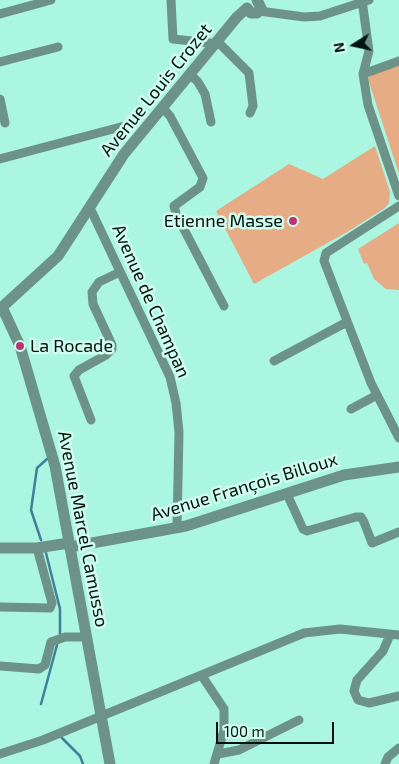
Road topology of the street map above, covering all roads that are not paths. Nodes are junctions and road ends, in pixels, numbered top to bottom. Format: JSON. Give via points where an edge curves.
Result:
{"nodes":[{"id":1,"x":51,"y":0,"type":"edge"},
{"id":2,"x":171,"y":0,"type":"edge"},
{"id":3,"x":364,"y":1,"type":"edge"},
{"id":4,"x":249,"y":4,"type":"edge"},
{"id":5,"x":258,"y":5,"type":"edge"},
{"id":6,"x":0,"y":14,"type":"edge"},
{"id":7,"x":216,"y":44,"type":"junction"},
{"id":8,"x":58,"y":46,"type":"dead end"},
{"id":9,"x":0,"y":62,"type":"edge"},
{"id":10,"x":399,"y":62,"type":"edge"},
{"id":11,"x":190,"y":74,"type":"junction"},
{"id":12,"x":363,"y":74,"type":"junction"},
{"id":13,"x":0,"y":100,"type":"edge"},
{"id":14,"x":162,"y":107,"type":"junction"},
{"id":15,"x":250,"y":113,"type":"dead end"},
{"id":16,"x":211,"y":122,"type":"dead end"},
{"id":17,"x":5,"y":123,"type":"dead end"},
{"id":18,"x":132,"y":124,"type":"dead end"},
{"id":19,"x":0,"y":159,"type":"edge"},
{"id":20,"x":399,"y":196,"type":"edge"},
{"id":21,"x":399,"y":206,"type":"edge"},
{"id":22,"x":90,"y":208,"type":"junction"},
{"id":23,"x":120,"y":272,"type":"junction"},
{"id":24,"x":1,"y":306,"type":"edge"},
{"id":25,"x":224,"y":306,"type":"dead end"},
{"id":26,"x":347,"y":322,"type":"junction"},
{"id":27,"x":274,"y":361,"type":"dead end"},
{"id":28,"x":377,"y":395,"type":"junction"},
{"id":29,"x":350,"y":409,"type":"dead end"},
{"id":30,"x":90,"y":420,"type":"dead end"},
{"id":31,"x":399,"y":438,"type":"edge"},
{"id":32,"x":399,"y":468,"type":"edge"},
{"id":33,"x":287,"y":494,"type":"junction"},
{"id":34,"x":177,"y":528,"type":"junction"},
{"id":35,"x":399,"y":532,"type":"edge"},
{"id":36,"x":69,"y":545,"type":"junction"},
{"id":37,"x":0,"y":548,"type":"edge"},
{"id":38,"x":37,"y":548,"type":"junction"},
{"id":39,"x":0,"y":607,"type":"edge"},
{"id":40,"x":395,"y":635,"type":"edge"},
{"id":41,"x":86,"y":637,"type":"junction"},
{"id":42,"x":0,"y":666,"type":"edge"},
{"id":43,"x":202,"y":676,"type":"junction"},
{"id":44,"x":399,"y":696,"type":"edge"},
{"id":45,"x":101,"y":717,"type":"junction"},
{"id":46,"x":299,"y":720,"type":"dead end"},
{"id":47,"x":399,"y":748,"type":"edge"},
{"id":48,"x":0,"y":754,"type":"edge"},
{"id":49,"x":218,"y":754,"type":"junction"},
{"id":50,"x":110,"y":764,"type":"edge"},
{"id":51,"x":214,"y":764,"type":"edge"},
{"id":52,"x":385,"y":764,"type":"edge"}],
"edges":[{"from":1,"to":6,"type":"street"},
{"from":2,"to":7,"type":"street","via":[[172,39]]},
{"from":3,"to":5,"type":"street","via":[[312,17]]},
{"from":3,"to":12,"type":"street","via":[[369,51]]},
{"from":4,"to":5,"type":"street","via":[[251,13]]},
{"from":4,"to":7,"type":"street","name":"Avenue Louis Crozet"},
{"from":7,"to":11,"type":"street","name":"Avenue Louis Crozet"},
{"from":7,"to":15,"type":"street","via":[[249,73],[253,106]]},
{"from":8,"to":9,"type":"street"},
{"from":10,"to":12,"type":"street"},
{"from":11,"to":14,"type":"street","name":"Avenue Louis Crozet"},
{"from":11,"to":16,"type":"street","via":[[202,86]]},
{"from":12,"to":20,"type":"street","via":[[370,112]]},
{"from":13,"to":17,"type":"street"},
{"from":14,"to":22,"type":"street","name":"Avenue Louis Crozet","via":[[124,154]]},
{"from":14,"to":25,"type":"street","via":[[204,178],[200,187],[174,206]]},
{"from":18,"to":19,"type":"street"},
{"from":21,"to":26,"type":"street","via":[[324,256]]},
{"from":22,"to":23,"type":"street","name":"Avenue de Champan"},
{"from":22,"to":24,"type":"street","name":"Avenue Louis Crozet","via":[[58,256]]},
{"from":23,"to":30,"type":"street","via":[[99,282],[92,292],[93,304],[112,349],[78,370],[74,376]]},
{"from":23,"to":34,"type":"street","name":"Avenue de Champan","via":[[170,377],[176,403],[179,432]]},
{"from":24,"to":36,"type":"street","name":"Avenue Marcel Camusso","via":[[20,346],[50,446]]},
{"from":26,"to":27,"type":"street"},
{"from":26,"to":28,"type":"street"},
{"from":28,"to":29,"type":"street"},
{"from":28,"to":31,"type":"street"},
{"from":32,"to":33,"type":"street","name":"Avenue François Billoux","via":[[344,475]]},
{"from":33,"to":34,"type":"street","name":"Avenue François Billoux"},
{"from":33,"to":35,"type":"street","via":[[303,529],[307,531],[361,517],[372,542]]},
{"from":34,"to":36,"type":"street","name":"Avenue François Billoux"},
{"from":36,"to":38,"type":"street","name":"Avenue François Billoux"},
{"from":36,"to":41,"type":"street","name":"Avenue Marcel Camusso"},
{"from":37,"to":38,"type":"street","name":"Avenue François Billoux"},
{"from":38,"to":39,"type":"street","via":[[52,603],[50,608]]},
{"from":40,"to":43,"type":"street","via":[[355,629],[316,630]]},
{"from":40,"to":44,"type":"street","via":[[357,680],[354,691],[358,700],[369,703]]},
{"from":41,"to":42,"type":"street","via":[[65,637],[51,642],[45,665],[39,669]]},
{"from":41,"to":45,"type":"street","name":"Avenue Marcel Camusso"},
{"from":43,"to":45,"type":"street"},
{"from":43,"to":49,"type":"street","via":[[224,709],[224,730]]},
{"from":45,"to":48,"type":"street"},
{"from":45,"to":50,"type":"street","name":"Avenue Marcel Camusso"},
{"from":46,"to":49,"type":"street","via":[[239,750]]},
{"from":47,"to":52,"type":"street"},
{"from":49,"to":51,"type":"street"}]}
